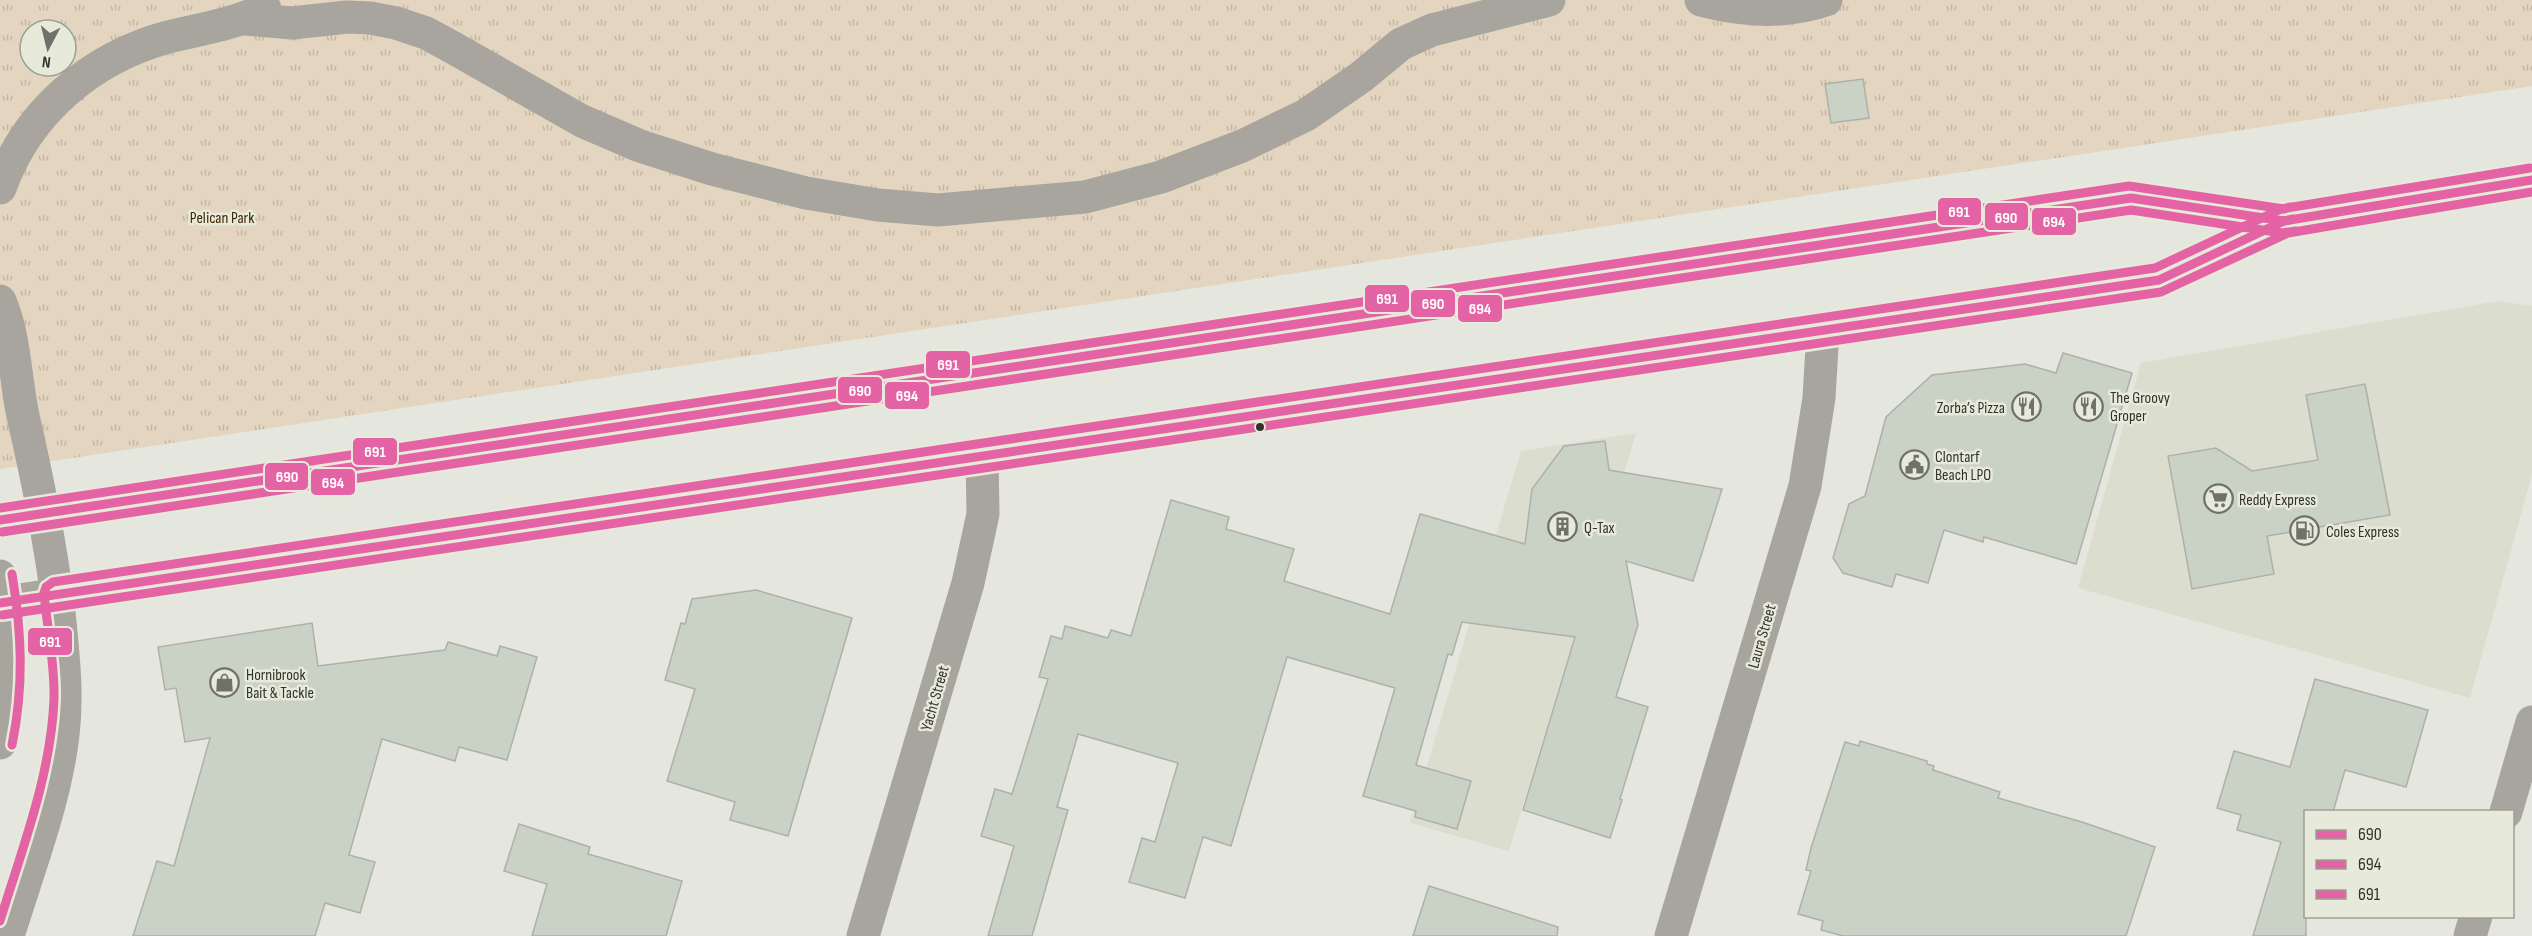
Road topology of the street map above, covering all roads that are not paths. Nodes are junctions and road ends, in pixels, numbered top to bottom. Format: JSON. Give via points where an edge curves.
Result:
{"nodes":[{"id":1,"x":283,"y":0,"type":"edge"},
{"id":2,"x":1449,"y":0,"type":"edge"},
{"id":3,"x":1549,"y":0,"type":"edge"},
{"id":4,"x":1701,"y":0,"type":"edge"},
{"id":5,"x":1826,"y":0,"type":"edge"},
{"id":6,"x":371,"y":9,"type":"edge"},
{"id":7,"x":246,"y":19,"type":"junction"},
{"id":8,"x":1432,"y":30,"type":"junction"},
{"id":9,"x":2532,"y":180,"type":"edge"},
{"id":10,"x":0,"y":188,"type":"edge"},
{"id":11,"x":2284,"y":221,"type":"junction"},
{"id":12,"x":0,"y":301,"type":"edge"},
{"id":13,"x":1823,"y":330,"type":"junction"},
{"id":14,"x":982,"y":456,"type":"junction"},
{"id":15,"x":44,"y":512,"type":"junction"},
{"id":16,"x":0,"y":520,"type":"edge"},
{"id":17,"x":2,"y":594,"type":"edge"},
{"id":18,"x":56,"y":594,"type":"junction"},
{"id":19,"x":2532,"y":722,"type":"edge"},
{"id":20,"x":0,"y":743,"type":"edge"},
{"id":21,"x":2507,"y":810,"type":"edge"},
{"id":22,"x":2475,"y":918,"type":"edge"},
{"id":23,"x":8,"y":936,"type":"edge"},
{"id":24,"x":863,"y":936,"type":"edge"},
{"id":25,"x":1671,"y":936,"type":"edge"},
{"id":26,"x":2470,"y":936,"type":"edge"}],
"edges":[{"from":1,"to":7,"type":"street"},
{"from":2,"to":8,"type":"street"},
{"from":3,"to":8,"type":"street"},
{"from":4,"to":5,"type":"street","via":[[1782,10]]},
{"from":6,"to":7,"type":"street","via":[[347,17],[292,23]]},
{"from":6,"to":8,"type":"street","via":[[426,33],[582,121],[640,146],[806,192],[878,206],[938,210],[1085,197],[1161,177],[1242,146],[1306,115],[1401,44]]},
{"from":7,"to":10,"type":"street","via":[[146,45],[116,57],[76,81],[30,129]]},
{"from":9,"to":11,"type":"main road"},
{"from":11,"to":13,"type":"main road","via":[[2159,280]]},
{"from":11,"to":15,"type":"main road","via":[[2131,198]]},
{"from":12,"to":15,"type":"street","via":[[9,322],[16,381]]},
{"from":13,"to":14,"type":"main road"},
{"from":13,"to":25,"type":"street","name":"Laura Street","via":[[1819,398],[1805,486]]},
{"from":14,"to":18,"type":"main road"},
{"from":14,"to":24,"type":"street","name":"Yacht Street","via":[[983,514],[968,583]]},
{"from":15,"to":16,"type":"main road"},
{"from":15,"to":18,"type":"street"},
{"from":17,"to":18,"type":"main road"},
{"from":17,"to":20,"type":"street","via":[[11,674]]},
{"from":18,"to":23,"type":"street","via":[[65,668],[63,736],[48,802]]},
{"from":19,"to":21,"type":"street"},
{"from":22,"to":26,"type":"street"}]}
